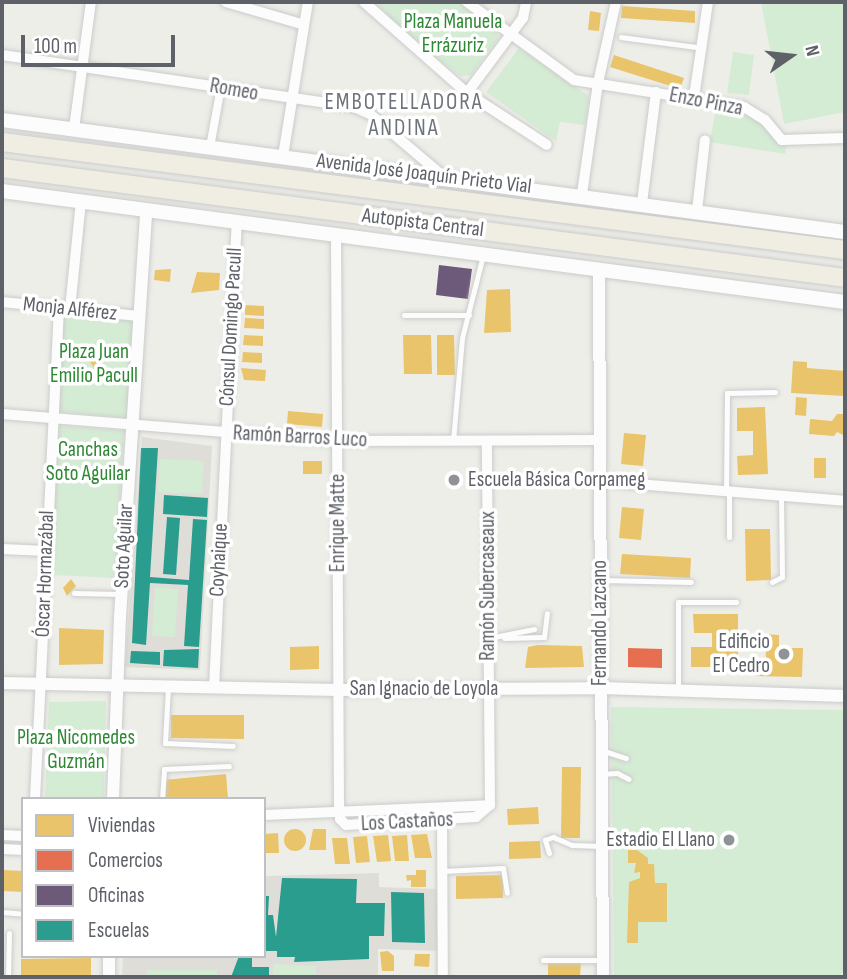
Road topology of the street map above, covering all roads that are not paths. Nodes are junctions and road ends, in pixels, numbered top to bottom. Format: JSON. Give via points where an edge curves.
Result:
{"nodes":[{"id":1,"x":91,"y":2,"type":"edge"},
{"id":2,"x":226,"y":2,"type":"edge"},
{"id":3,"x":308,"y":2,"type":"edge"},
{"id":4,"x":364,"y":2,"type":"edge"},
{"id":5,"x":467,"y":2,"type":"edge"},
{"id":6,"x":526,"y":2,"type":"edge"},
{"id":7,"x":616,"y":2,"type":"edge"},
{"id":8,"x":708,"y":2,"type":"edge"},
{"id":9,"x":301,"y":24,"type":"junction"},
{"id":10,"x":510,"y":35,"type":"junction"},
{"id":11,"x":621,"y":37,"type":"dead end"},
{"id":12,"x":702,"y":48,"type":"junction"},
{"id":13,"x":2,"y":55,"type":"edge"},
{"id":14,"x":82,"y":66,"type":"junction"},
{"id":15,"x":598,"y":83,"type":"junction"},
{"id":16,"x":221,"y":87,"type":"junction"},
{"id":17,"x":656,"y":92,"type":"junction"},
{"id":18,"x":467,"y":93,"type":"junction"},
{"id":19,"x":694,"y":97,"type":"junction"},
{"id":20,"x":290,"y":100,"type":"junction"},
{"id":21,"x":2,"y":120,"type":"edge"},
{"id":22,"x":74,"y":129,"type":"junction"},
{"id":23,"x":845,"y":138,"type":"edge"},
{"id":24,"x":705,"y":140,"type":"dead end"},
{"id":25,"x":2,"y":142,"type":"edge"},
{"id":26,"x":547,"y":145,"type":"dead end"},
{"id":27,"x":210,"y":147,"type":"junction"},
{"id":28,"x":283,"y":156,"type":"junction"},
{"id":29,"x":2,"y":168,"type":"edge"},
{"id":30,"x":444,"y":177,"type":"junction"},
{"id":31,"x":2,"y":191,"type":"edge"},
{"id":32,"x":582,"y":194,"type":"junction"},
{"id":33,"x":81,"y":201,"type":"junction"},
{"id":34,"x":642,"y":203,"type":"junction"},
{"id":35,"x":146,"y":210,"type":"junction"},
{"id":36,"x":697,"y":211,"type":"junction"},
{"id":37,"x":237,"y":221,"type":"junction"},
{"id":38,"x":845,"y":232,"type":"edge"},
{"id":39,"x":337,"y":235,"type":"junction"},
{"id":40,"x":845,"y":248,"type":"edge"},
{"id":41,"x":483,"y":254,"type":"junction"},
{"id":42,"x":599,"y":269,"type":"junction"},
{"id":43,"x":845,"y":278,"type":"edge"},
{"id":44,"x":2,"y":302,"type":"edge"},
{"id":45,"x":845,"y":302,"type":"edge"},
{"id":46,"x":65,"y":309,"type":"junction"},
{"id":47,"x":404,"y":315,"type":"dead end"},
{"id":48,"x":469,"y":315,"type":"junction"},
{"id":49,"x":138,"y":316,"type":"junction"},
{"id":50,"x":775,"y":392,"type":"dead end"},
{"id":51,"x":2,"y":414,"type":"edge"},
{"id":52,"x":52,"y":418,"type":"junction"},
{"id":53,"x":131,"y":425,"type":"junction"},
{"id":54,"x":225,"y":432,"type":"junction"},
{"id":55,"x":599,"y":440,"type":"junction"},
{"id":56,"x":453,"y":441,"type":"junction"},
{"id":57,"x":487,"y":441,"type":"junction"},
{"id":58,"x":337,"y":442,"type":"junction"},
{"id":59,"x":599,"y":481,"type":"junction"},
{"id":60,"x":727,"y":491,"type":"junction"},
{"id":61,"x":781,"y":496,"type":"junction"},
{"id":62,"x":845,"y":501,"type":"edge"},
{"id":63,"x":729,"y":537,"type":"dead end"},
{"id":64,"x":2,"y":549,"type":"edge"},
{"id":65,"x":46,"y":551,"type":"junction"},
{"id":66,"x":601,"y":580,"type":"junction"},
{"id":67,"x":691,"y":582,"type":"dead end"},
{"id":68,"x":772,"y":582,"type":"dead end"},
{"id":69,"x":74,"y":593,"type":"dead end"},
{"id":70,"x":121,"y":594,"type":"junction"},
{"id":71,"x":736,"y":602,"type":"dead end"},
{"id":72,"x":547,"y":613,"type":"dead end"},
{"id":73,"x":534,"y":629,"type":"dead end"},
{"id":74,"x":489,"y":638,"type":"junction"},
{"id":75,"x":504,"y":638,"type":"junction"},
{"id":76,"x":2,"y":683,"type":"edge"},
{"id":77,"x":40,"y":684,"type":"junction"},
{"id":78,"x":116,"y":686,"type":"junction"},
{"id":79,"x":167,"y":687,"type":"junction"},
{"id":80,"x":214,"y":688,"type":"junction"},
{"id":81,"x":601,"y":688,"type":"junction"},
{"id":82,"x":489,"y":689,"type":"junction"},
{"id":83,"x":338,"y":690,"type":"junction"},
{"id":84,"x":678,"y":691,"type":"junction"},
{"id":85,"x":845,"y":696,"type":"edge"},
{"id":86,"x":233,"y":746,"type":"dead end"},
{"id":87,"x":601,"y":750,"type":"junction"},
{"id":88,"x":626,"y":758,"type":"dead end"},
{"id":89,"x":229,"y":766,"type":"dead end"},
{"id":90,"x":601,"y":774,"type":"junction"},
{"id":91,"x":629,"y":779,"type":"dead end"},
{"id":92,"x":35,"y":797,"type":"edge"},
{"id":93,"x":113,"y":797,"type":"edge"},
{"id":94,"x":162,"y":797,"type":"edge"},
{"id":95,"x":442,"y":807,"type":"junction"},
{"id":96,"x":488,"y":810,"type":"junction"},
{"id":97,"x":339,"y":811,"type":"junction"},
{"id":98,"x":266,"y":815,"type":"edge"},
{"id":99,"x":442,"y":820,"type":"junction"},
{"id":100,"x":2,"y":835,"type":"edge"},
{"id":101,"x":21,"y":836,"type":"edge"},
{"id":102,"x":602,"y":846,"type":"junction"},
{"id":103,"x":2,"y":849,"type":"edge"},
{"id":104,"x":21,"y":850,"type":"edge"},
{"id":105,"x":549,"y":853,"type":"dead end"},
{"id":106,"x":443,"y":871,"type":"junction"},
{"id":107,"x":507,"y":893,"type":"dead end"},
{"id":108,"x":2,"y":912,"type":"edge"},
{"id":109,"x":21,"y":914,"type":"edge"},
{"id":110,"x":9,"y":933,"type":"dead end"},
{"id":111,"x":109,"y":958,"type":"edge"},
{"id":112,"x":543,"y":960,"type":"dead end"},
{"id":113,"x":603,"y":960,"type":"junction"},
{"id":114,"x":8,"y":977,"type":"edge"},
{"id":115,"x":109,"y":977,"type":"edge"},
{"id":116,"x":443,"y":977,"type":"edge"},
{"id":117,"x":603,"y":977,"type":"edge"}],
"edges":[{"from":1,"to":14,"type":"street"},
{"from":2,"to":9,"type":"street"},
{"from":3,"to":9,"type":"street"},
{"from":4,"to":18,"type":"street"},
{"from":5,"to":10,"type":"street","name":"Enzo Pinza"},
{"from":6,"to":10,"type":"street"},
{"from":7,"to":15,"type":"street"},
{"from":8,"to":12,"type":"street"},
{"from":9,"to":20,"type":"street"},
{"from":10,"to":15,"type":"street","name":"Enzo Pinza","via":[[574,80]]},
{"from":10,"to":18,"type":"street"},
{"from":11,"to":12,"type":"lane"},
{"from":12,"to":19,"type":"street"},
{"from":13,"to":14,"type":"street","name":"Romeo"},
{"from":14,"to":16,"type":"street","name":"Romeo"},
{"from":14,"to":22,"type":"street"},
{"from":15,"to":17,"type":"street","name":"Enzo Pinza"},
{"from":15,"to":32,"type":"street"},
{"from":16,"to":20,"type":"street","name":"Romeo"},
{"from":16,"to":27,"type":"street"},
{"from":17,"to":19,"type":"street","name":"Enzo Pinza"},
{"from":17,"to":34,"type":"street"},
{"from":18,"to":26,"type":"street"},
{"from":19,"to":23,"type":"street","name":"Enzo Pinza","via":[[754,112],[782,140]]},
{"from":20,"to":28,"type":"street"},
{"from":20,"to":30,"type":"street","name":"Romeo","via":[[365,111]]},
{"from":21,"to":22,"type":"main road","name":"Avenida José Joaquín Prieto Vial"},
{"from":22,"to":27,"type":"main road","name":"Avenida José Joaquín Prieto Vial"},
{"from":24,"to":36,"type":"street"},
{"from":25,"to":40,"type":"highway","name":"Autopista Central"},
{"from":27,"to":28,"type":"main road","name":"Avenida José Joaquín Prieto Vial"},
{"from":28,"to":30,"type":"main road","name":"Avenida José Joaquín Prieto Vial"},
{"from":29,"to":43,"type":"highway","name":"Autopista Central"},
{"from":30,"to":32,"type":"main road","name":"Avenida José Joaquín Prieto Vial"},
{"from":31,"to":33,"type":"main road"},
{"from":32,"to":34,"type":"main road","name":"Avenida José Joaquín Prieto Vial"},
{"from":33,"to":35,"type":"main road"},
{"from":33,"to":46,"type":"street","name":"Óscar Hormazábal"},
{"from":34,"to":36,"type":"main road","name":"Avenida José Joaquín Prieto Vial"},
{"from":35,"to":37,"type":"main road"},
{"from":35,"to":49,"type":"street","name":"Soto Aguilar"},
{"from":36,"to":38,"type":"main road","name":"Avenida José Joaquín Prieto Vial"},
{"from":37,"to":39,"type":"main road"},
{"from":37,"to":54,"type":"street","name":"Cónsul Domingo Pacull"},
{"from":39,"to":41,"type":"main road"},
{"from":39,"to":58,"type":"street","name":"Enrique Matte"},
{"from":41,"to":42,"type":"main road"},
{"from":41,"to":48,"type":"lane"},
{"from":42,"to":45,"type":"main road"},
{"from":42,"to":55,"type":"street","name":"Fernando Lazcano"},
{"from":44,"to":46,"type":"street","name":"Monja Alférez"},
{"from":46,"to":49,"type":"street","name":"Monja Alférez"},
{"from":46,"to":52,"type":"street","name":"Óscar Hormazábal"},
{"from":47,"to":48,"type":"lane"},
{"from":48,"to":56,"type":"lane","via":[[462,338]]},
{"from":49,"to":53,"type":"street","name":"Soto Aguilar"},
{"from":50,"to":60,"type":"lane","via":[[727,393]]},
{"from":51,"to":52,"type":"street","name":"Ramón Barros Luco"},
{"from":52,"to":53,"type":"street","name":"Ramón Barros Luco"},
{"from":52,"to":65,"type":"street","name":"Óscar Hormazábal"},
{"from":53,"to":54,"type":"street","name":"Ramón Barros Luco"},
{"from":53,"to":70,"type":"street","name":"Soto Aguilar"},
{"from":54,"to":58,"type":"street","name":"Ramón Barros Luco"},
{"from":54,"to":80,"type":"street","name":"Coyhaique"},
{"from":55,"to":57,"type":"street","name":"Ramón Barros Luco"},
{"from":55,"to":59,"type":"street","name":"Fernando Lazcano"},
{"from":56,"to":57,"type":"street","name":"Ramón Barros Luco"},
{"from":56,"to":58,"type":"street","name":"Ramón Barros Luco"},
{"from":57,"to":74,"type":"street","name":"Ramón Subercaseaux"},
{"from":58,"to":83,"type":"street","name":"Enrique Matte"},
{"from":59,"to":60,"type":"street"},
{"from":59,"to":66,"type":"street","name":"Fernando Lazcano"},
{"from":60,"to":61,"type":"street"},
{"from":60,"to":63,"type":"lane"},
{"from":61,"to":62,"type":"street"},
{"from":61,"to":68,"type":"lane","via":[[782,577]]},
{"from":64,"to":65,"type":"street"},
{"from":65,"to":77,"type":"street","name":"Óscar Hormazábal"},
{"from":66,"to":67,"type":"lane"},
{"from":66,"to":81,"type":"street","name":"Fernando Lazcano"},
{"from":69,"to":70,"type":"lane"},
{"from":70,"to":78,"type":"street","name":"Soto Aguilar"},
{"from":71,"to":84,"type":"lane","via":[[678,602]]},
{"from":72,"to":75,"type":"lane","via":[[544,637]]},
{"from":73,"to":75,"type":"lane","via":[[511,630]]},
{"from":74,"to":75,"type":"lane"},
{"from":74,"to":82,"type":"street","name":"Ramón Subercaseaux"},
{"from":76,"to":77,"type":"street","name":"San Ignacio de Loyola"},
{"from":77,"to":78,"type":"street","name":"San Ignacio de Loyola"},
{"from":77,"to":92,"type":"street","name":"Óscar Hormazábal"},
{"from":78,"to":79,"type":"street","name":"San Ignacio de Loyola"},
{"from":78,"to":93,"type":"street","name":"Soto Aguilar"},
{"from":79,"to":80,"type":"street","name":"San Ignacio de Loyola"},
{"from":79,"to":86,"type":"lane","via":[[165,743]]},
{"from":80,"to":83,"type":"street","name":"San Ignacio de Loyola"},
{"from":81,"to":82,"type":"street","name":"San Ignacio de Loyola"},
{"from":81,"to":84,"type":"street","name":"San Ignacio de Loyola"},
{"from":81,"to":87,"type":"street","name":"Fernando Lazcano"},
{"from":82,"to":83,"type":"street","name":"San Ignacio de Loyola"},
{"from":82,"to":96,"type":"street","name":"Ramón Subercaseaux"},
{"from":83,"to":97,"type":"street","name":"Enrique Matte"},
{"from":84,"to":85,"type":"street","name":"San Ignacio de Loyola"},
{"from":87,"to":88,"type":"lane"},
{"from":87,"to":90,"type":"street","name":"Fernando Lazcano"},
{"from":89,"to":94,"type":"lane","via":[[164,769]]},
{"from":90,"to":91,"type":"lane","via":[[617,773]]},
{"from":90,"to":102,"type":"street","name":"Fernando Lazcano"},
{"from":95,"to":96,"type":"street","name":"Los Castaños"},
{"from":95,"to":97,"type":"street","name":"Los Castaños"},
{"from":95,"to":99,"type":"street"},
{"from":96,"to":99,"type":"street","name":"Los Castaños"},
{"from":97,"to":98,"type":"street","name":"Los Castaños"},
{"from":97,"to":99,"type":"street","name":"Los Castaños","via":[[341,823],[346,825]]},
{"from":99,"to":106,"type":"street"},
{"from":100,"to":101,"type":"street"},
{"from":102,"to":105,"type":"lane","via":[[572,845],[553,837],[545,840]]},
{"from":102,"to":113,"type":"street","name":"Fernando Lazcano"},
{"from":103,"to":104,"type":"street"},
{"from":106,"to":107,"type":"lane","via":[[503,868]]},
{"from":106,"to":116,"type":"street"},
{"from":108,"to":109,"type":"lane"},
{"from":110,"to":114,"type":"lane"},
{"from":111,"to":115,"type":"street"},
{"from":112,"to":113,"type":"lane"},
{"from":113,"to":117,"type":"street","name":"Fernando Lazcano"}]}
